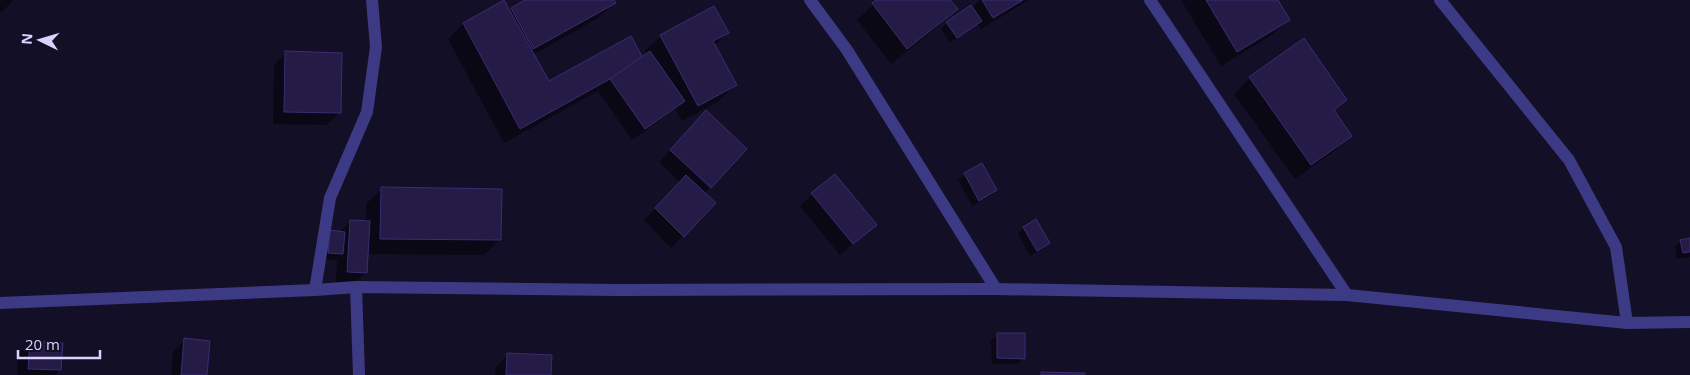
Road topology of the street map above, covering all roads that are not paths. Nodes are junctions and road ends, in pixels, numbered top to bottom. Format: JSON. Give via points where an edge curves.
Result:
{"nodes":[{"id":1,"x":372,"y":0,"type":"edge"},
{"id":2,"x":810,"y":0,"type":"edge"},
{"id":3,"x":1150,"y":0,"type":"edge"},
{"id":4,"x":1440,"y":0,"type":"edge"},
{"id":5,"x":356,"y":287,"type":"junction"},
{"id":6,"x":996,"y":289,"type":"junction"},
{"id":7,"x":315,"y":290,"type":"junction"},
{"id":8,"x":1347,"y":296,"type":"junction"},
{"id":9,"x":0,"y":303,"type":"edge"},
{"id":10,"x":1690,"y":322,"type":"edge"},
{"id":11,"x":1627,"y":323,"type":"junction"},
{"id":12,"x":359,"y":375,"type":"edge"}],
"edges":[{"from":1,"to":7,"type":"street","via":[[376,46],[367,112],[330,198]]},
{"from":2,"to":6,"type":"street","via":[[847,50]]},
{"from":3,"to":8,"type":"street"},
{"from":4,"to":11,"type":"street","via":[[1569,160],[1616,247]]},
{"from":5,"to":6,"type":"street"},
{"from":5,"to":7,"type":"street"},
{"from":5,"to":12,"type":"street"},
{"from":6,"to":8,"type":"street"},
{"from":7,"to":9,"type":"street"},
{"from":8,"to":11,"type":"street"},
{"from":10,"to":11,"type":"street"}]}
